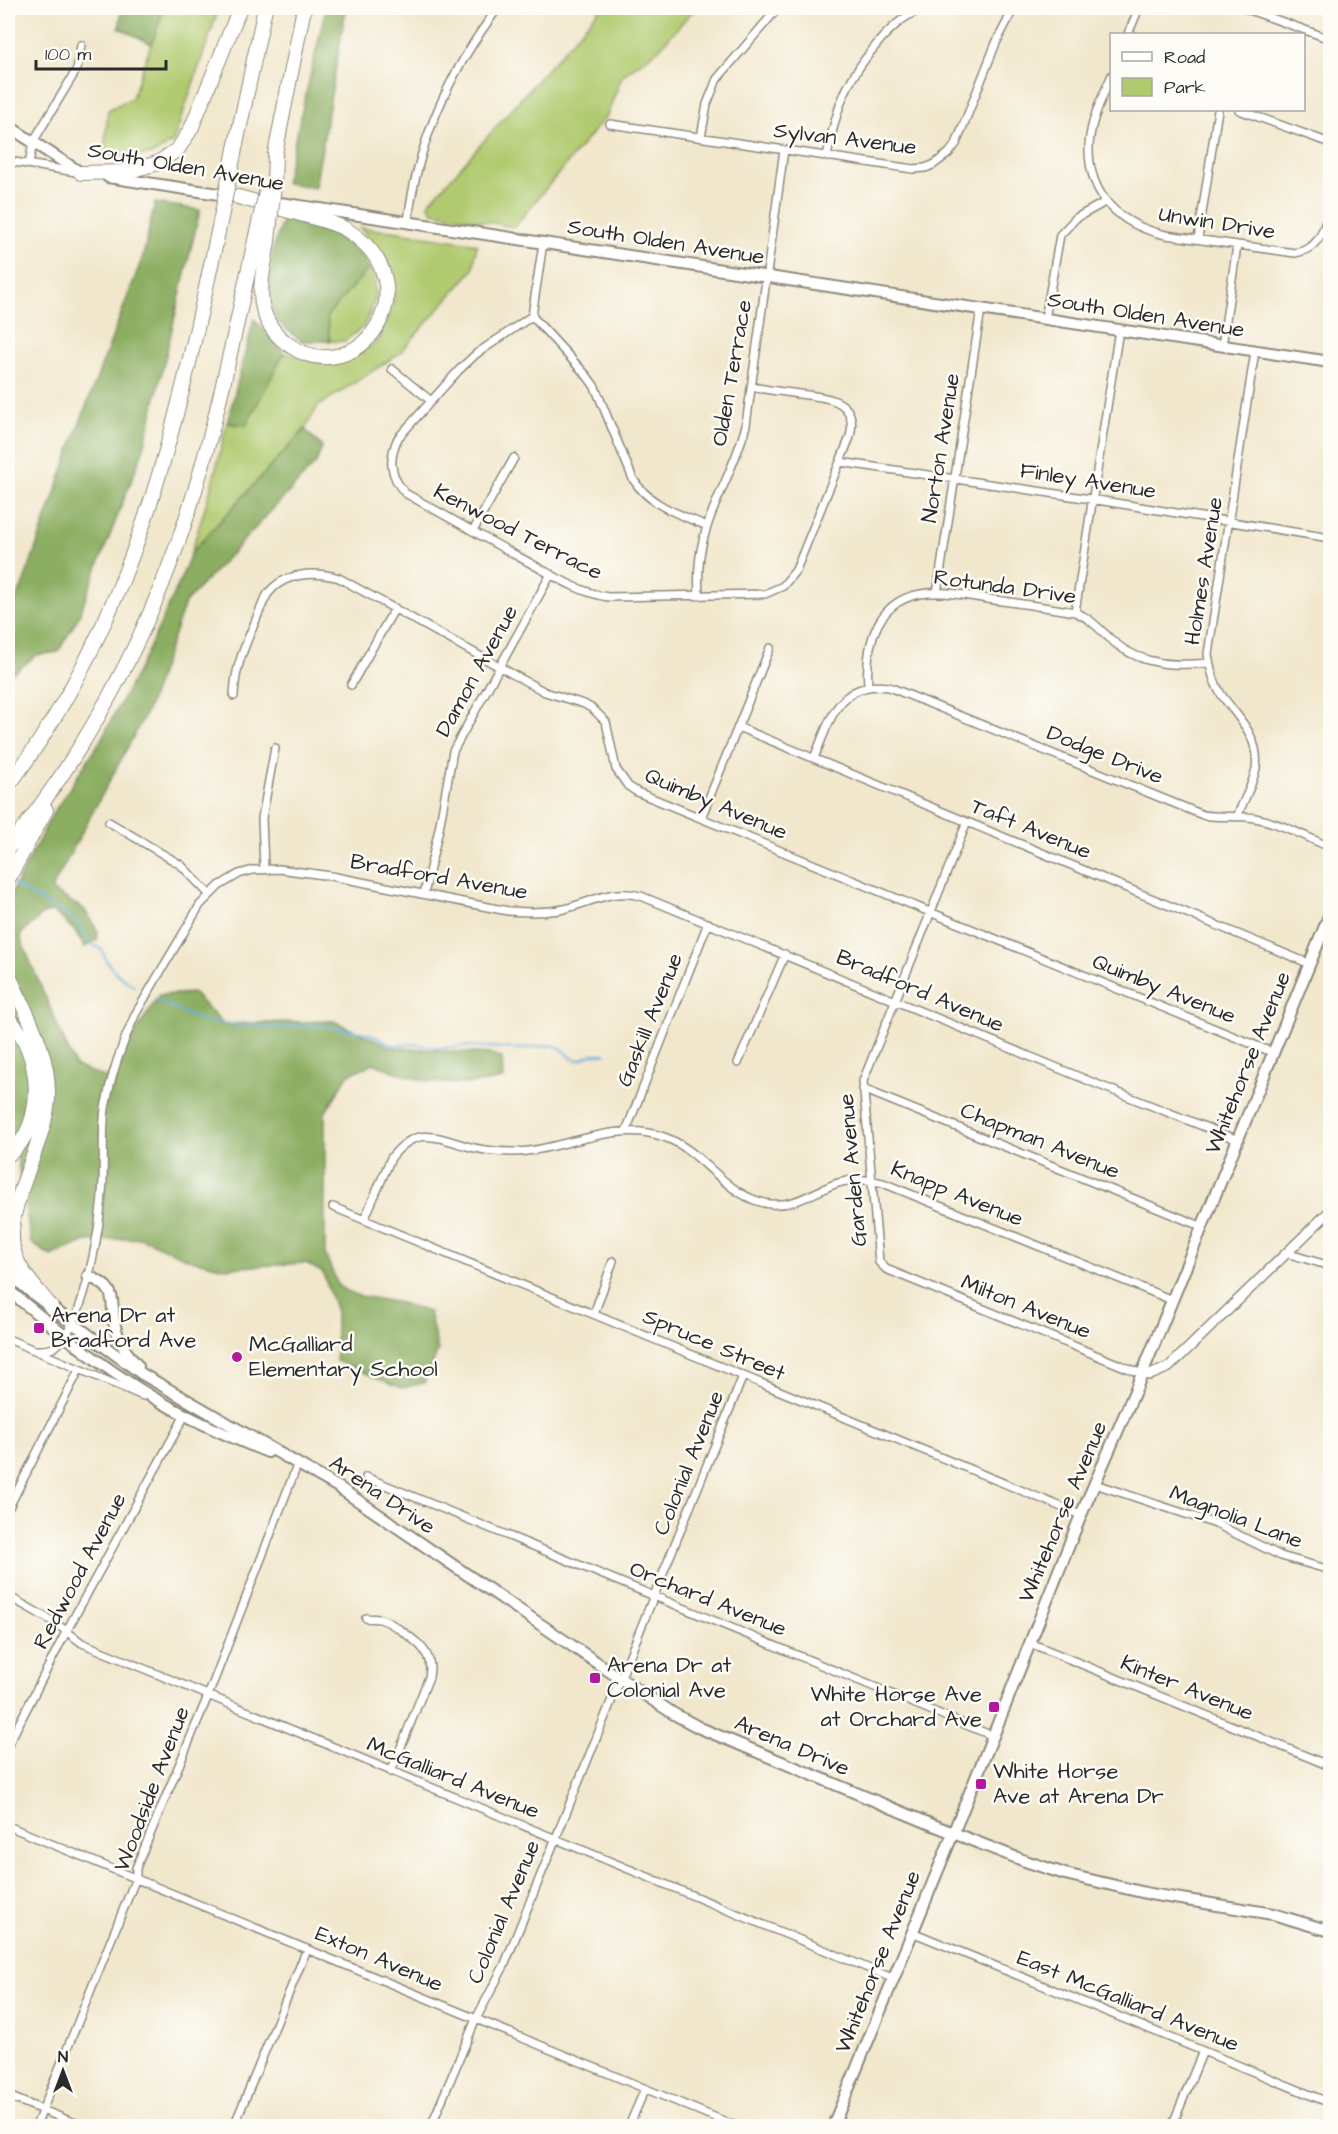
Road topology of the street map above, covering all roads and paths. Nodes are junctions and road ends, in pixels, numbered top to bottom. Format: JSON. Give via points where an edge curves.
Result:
{"nodes":[{"id":1,"x":240,"y":8,"type":"edge"},
{"id":2,"x":265,"y":8,"type":"edge"},
{"id":3,"x":304,"y":8,"type":"edge"},
{"id":4,"x":498,"y":8,"type":"edge"},
{"id":5,"x":778,"y":8,"type":"edge"},
{"id":6,"x":1014,"y":8,"type":"edge"},
{"id":7,"x":1139,"y":8,"type":"edge"},
{"id":8,"x":1244,"y":8,"type":"edge"},
{"id":9,"x":924,"y":9,"type":"edge"},
{"id":10,"x":1128,"y":33,"type":"edge"},
{"id":11,"x":1330,"y":39,"type":"edge"},
{"id":12,"x":81,"y":45,"type":"dead end"},
{"id":13,"x":1110,"y":80,"type":"edge"},
{"id":14,"x":1218,"y":111,"type":"edge"},
{"id":15,"x":1242,"y":111,"type":"edge"},
{"id":16,"x":610,"y":124,"type":"dead end"},
{"id":17,"x":10,"y":128,"type":"edge"},
{"id":18,"x":701,"y":138,"type":"junction"},
{"id":19,"x":8,"y":142,"type":"edge"},
{"id":20,"x":33,"y":142,"type":"junction"},
{"id":21,"x":1330,"y":143,"type":"edge"},
{"id":22,"x":784,"y":150,"type":"junction"},
{"id":23,"x":827,"y":156,"type":"junction"},
{"id":24,"x":8,"y":161,"type":"edge"},
{"id":25,"x":29,"y":164,"type":"junction"},
{"id":26,"x":81,"y":172,"type":"junction"},
{"id":27,"x":238,"y":197,"type":"junction"},
{"id":28,"x":1105,"y":202,"type":"junction"},
{"id":29,"x":1330,"y":209,"type":"edge"},
{"id":30,"x":408,"y":222,"type":"junction"},
{"id":31,"x":262,"y":238,"type":"junction"},
{"id":32,"x":1198,"y":239,"type":"junction"},
{"id":33,"x":543,"y":243,"type":"junction"},
{"id":34,"x":1237,"y":246,"type":"junction"},
{"id":35,"x":767,"y":276,"type":"junction"},
{"id":36,"x":981,"y":309,"type":"junction"},
{"id":37,"x":532,"y":316,"type":"junction"},
{"id":38,"x":1045,"y":319,"type":"junction"},
{"id":39,"x":1119,"y":330,"type":"junction"},
{"id":40,"x":1222,"y":346,"type":"junction"},
{"id":41,"x":1255,"y":351,"type":"junction"},
{"id":42,"x":1330,"y":362,"type":"edge"},
{"id":43,"x":392,"y":369,"type":"dead end"},
{"id":44,"x":752,"y":387,"type":"junction"},
{"id":45,"x":431,"y":401,"type":"junction"},
{"id":46,"x":514,"y":458,"type":"dead end"},
{"id":47,"x":840,"y":462,"type":"junction"},
{"id":48,"x":955,"y":479,"type":"junction"},
{"id":49,"x":1091,"y":499,"type":"junction"},
{"id":50,"x":1230,"y":521,"type":"junction"},
{"id":51,"x":707,"y":526,"type":"junction"},
{"id":52,"x":473,"y":531,"type":"junction"},
{"id":53,"x":1330,"y":538,"type":"edge"},
{"id":54,"x":551,"y":574,"type":"junction"},
{"id":55,"x":938,"y":592,"type":"junction"},
{"id":56,"x":699,"y":596,"type":"junction"},
{"id":57,"x":395,"y":608,"type":"junction"},
{"id":58,"x":1074,"y":612,"type":"junction"},
{"id":59,"x":771,"y":648,"type":"dead end"},
{"id":60,"x":1209,"y":663,"type":"junction"},
{"id":61,"x":499,"y":665,"type":"junction"},
{"id":62,"x":351,"y":685,"type":"dead end"},
{"id":63,"x":868,"y":686,"type":"junction"},
{"id":64,"x":234,"y":696,"type":"dead end"},
{"id":65,"x":738,"y":727,"type":"junction"},
{"id":66,"x":91,"y":728,"type":"junction"},
{"id":67,"x":275,"y":748,"type":"dead end"},
{"id":68,"x":814,"y":758,"type":"junction"},
{"id":69,"x":8,"y":786,"type":"edge"},
{"id":70,"x":1237,"y":817,"type":"junction"},
{"id":71,"x":701,"y":818,"type":"junction"},
{"id":72,"x":109,"y":822,"type":"dead end"},
{"id":73,"x":967,"y":822,"type":"junction"},
{"id":74,"x":1330,"y":847,"type":"edge"},
{"id":75,"x":8,"y":848,"type":"edge"},
{"id":76,"x":264,"y":868,"type":"junction"},
{"id":77,"x":8,"y":879,"type":"edge"},
{"id":78,"x":209,"y":894,"type":"junction"},
{"id":79,"x":424,"y":894,"type":"junction"},
{"id":80,"x":930,"y":913,"type":"junction"},
{"id":81,"x":1330,"y":914,"type":"edge"},
{"id":82,"x":708,"y":922,"type":"junction"},
{"id":83,"x":785,"y":954,"type":"junction"},
{"id":84,"x":1310,"y":964,"type":"junction"},
{"id":85,"x":8,"y":974,"type":"edge"},
{"id":86,"x":896,"y":1000,"type":"junction"},
{"id":87,"x":8,"y":1018,"type":"edge"},
{"id":88,"x":1274,"y":1053,"type":"junction"},
{"id":89,"x":738,"y":1064,"type":"dead end"},
{"id":90,"x":863,"y":1089,"type":"junction"},
{"id":91,"x":626,"y":1131,"type":"junction"},
{"id":92,"x":1238,"y":1140,"type":"junction"},
{"id":93,"x":8,"y":1155,"type":"edge"},
{"id":94,"x":870,"y":1180,"type":"junction"},
{"id":95,"x":333,"y":1207,"type":"dead end"},
{"id":96,"x":1330,"y":1211,"type":"edge"},
{"id":97,"x":364,"y":1220,"type":"junction"},
{"id":98,"x":1203,"y":1227,"type":"junction"},
{"id":99,"x":1286,"y":1253,"type":"junction"},
{"id":100,"x":613,"y":1261,"type":"dead end"},
{"id":101,"x":1330,"y":1266,"type":"edge"},
{"id":102,"x":8,"y":1272,"type":"edge"},
{"id":103,"x":896,"y":1274,"type":"joint"},
{"id":104,"x":88,"y":1276,"type":"junction"},
{"id":105,"x":8,"y":1290,"type":"edge"},
{"id":106,"x":1172,"y":1300,"type":"junction"},
{"id":107,"x":51,"y":1307,"type":"junction"},
{"id":108,"x":594,"y":1314,"type":"junction"},
{"id":109,"x":73,"y":1324,"type":"junction"},
{"id":110,"x":65,"y":1336,"type":"junction"},
{"id":111,"x":8,"y":1339,"type":"edge"},
{"id":112,"x":34,"y":1350,"type":"junction"},
{"id":113,"x":79,"y":1370,"type":"junction"},
{"id":114,"x":1142,"y":1374,"type":"junction"},
{"id":115,"x":743,"y":1376,"type":"junction"},
{"id":116,"x":156,"y":1383,"type":"junction"},
{"id":117,"x":171,"y":1408,"type":"junction"},
{"id":118,"x":185,"y":1415,"type":"junction"},
{"id":119,"x":298,"y":1463,"type":"junction"},
{"id":120,"x":366,"y":1477,"type":"dead end"},
{"id":121,"x":1095,"y":1484,"type":"junction"},
{"id":122,"x":8,"y":1509,"type":"edge"},
{"id":123,"x":1081,"y":1515,"type":"junction"},
{"id":124,"x":1330,"y":1570,"type":"edge"},
{"id":125,"x":8,"y":1596,"type":"edge"},
{"id":126,"x":654,"y":1597,"type":"junction"},
{"id":127,"x":366,"y":1618,"type":"dead end"},
{"id":128,"x":66,"y":1632,"type":"junction"},
{"id":129,"x":1030,"y":1643,"type":"junction"},
{"id":130,"x":621,"y":1679,"type":"junction"},
{"id":131,"x":208,"y":1696,"type":"junction"},
{"id":132,"x":993,"y":1736,"type":"junction"},
{"id":133,"x":8,"y":1745,"type":"edge"},
{"id":134,"x":1330,"y":1766,"type":"edge"},
{"id":135,"x":392,"y":1772,"type":"junction"},
{"id":136,"x":8,"y":1826,"type":"edge"},
{"id":137,"x":952,"y":1833,"type":"junction"},
{"id":138,"x":555,"y":1839,"type":"junction"},
{"id":139,"x":136,"y":1878,"type":"junction"},
{"id":140,"x":1330,"y":1931,"type":"edge"},
{"id":141,"x":912,"y":1932,"type":"junction"},
{"id":142,"x":307,"y":1949,"type":"junction"},
{"id":143,"x":892,"y":1978,"type":"junction"},
{"id":144,"x":476,"y":2019,"type":"junction"},
{"id":145,"x":1203,"y":2051,"type":"junction"},
{"id":146,"x":645,"y":2089,"type":"junction"},
{"id":147,"x":8,"y":2096,"type":"edge"},
{"id":148,"x":1330,"y":2103,"type":"edge"},
{"id":149,"x":43,"y":2110,"type":"junction"},
{"id":150,"x":36,"y":2127,"type":"edge"},
{"id":151,"x":82,"y":2127,"type":"edge"},
{"id":152,"x":234,"y":2127,"type":"edge"},
{"id":153,"x":431,"y":2127,"type":"edge"},
{"id":154,"x":629,"y":2127,"type":"edge"},
{"id":155,"x":736,"y":2127,"type":"edge"},
{"id":156,"x":833,"y":2127,"type":"edge"},
{"id":157,"x":1172,"y":2127,"type":"edge"}],
"edges":[{"from":1,"to":26,"type":"highway","via":[[191,129],[178,149],[158,163],[125,172]]},
{"from":2,"to":69,"type":"highway","bridge":true,"via":[[203,302],[166,452],[137,546],[77,677]]},
{"from":3,"to":31,"type":"highway","bridge":true,"via":[[274,154]]},
{"from":4,"to":30,"type":"street","via":[[464,57],[437,110],[418,167]]},
{"from":5,"to":18,"type":"street","via":[[717,79],[707,104]]},
{"from":6,"to":23,"type":"street","name":"Sylvan Avenue","via":[[957,144],[941,160],[913,169]]},
{"from":7,"to":10,"type":"street"},
{"from":8,"to":11,"type":"street"},
{"from":9,"to":23,"type":"street","via":[[899,20],[855,71],[839,103]]},
{"from":12,"to":20,"type":"street","via":[[77,69]]},
{"from":13,"to":28,"type":"street","via":[[1094,119],[1089,144],[1094,178]]},
{"from":14,"to":32,"type":"street"},
{"from":15,"to":21,"type":"street"},
{"from":16,"to":18,"type":"street","name":"Sylvan Avenue"},
{"from":17,"to":19,"type":"street"},
{"from":17,"to":20,"type":"main road","name":"South Olden Avenue"},
{"from":18,"to":22,"type":"street","name":"Sylvan Avenue"},
{"from":20,"to":25,"type":"street"},
{"from":20,"to":26,"type":"main road","name":"South Olden Avenue"},
{"from":22,"to":23,"type":"street","name":"Sylvan Avenue"},
{"from":22,"to":35,"type":"street","name":"Olden Terrace"},
{"from":24,"to":25,"type":"street"},
{"from":25,"to":26,"type":"street"},
{"from":26,"to":27,"type":"main road","name":"South Olden Avenue"},
{"from":27,"to":30,"type":"main road","name":"South Olden Avenue"},
{"from":27,"to":31,"type":"highway","via":[[333,223],[368,248],[387,283],[382,319],[368,339],[349,351],[326,356],[304,353],[283,341],[269,324],[262,303]]},
{"from":28,"to":32,"type":"street","name":"Unwin Drive","via":[[1142,228]]},
{"from":28,"to":38,"type":"street","via":[[1076,218],[1060,235]]},
{"from":29,"to":34,"type":"street","name":"Unwin Drive","via":[[1320,239],[1304,252]]},
{"from":30,"to":33,"type":"main road","name":"South Olden Avenue"},
{"from":31,"to":66,"type":"highway","via":[[188,514],[142,631]]},
{"from":32,"to":34,"type":"street","name":"Unwin Drive"},
{"from":33,"to":35,"type":"main road","name":"South Olden Avenue"},
{"from":33,"to":37,"type":"street"},
{"from":34,"to":40,"type":"street"},
{"from":35,"to":36,"type":"main road","name":"South Olden Avenue"},
{"from":35,"to":44,"type":"street","name":"Olden Terrace"},
{"from":36,"to":38,"type":"main road","name":"South Olden Avenue"},
{"from":36,"to":48,"type":"street","name":"Norton Avenue"},
{"from":37,"to":45,"type":"street","name":"Kenwood Terrace","via":[[476,354]]},
{"from":37,"to":51,"type":"street","via":[[595,387],[639,488],[657,504]]},
{"from":38,"to":39,"type":"main road","name":"South Olden Avenue"},
{"from":39,"to":40,"type":"main road","name":"South Olden Avenue"},
{"from":39,"to":49,"type":"street"},
{"from":40,"to":41,"type":"main road","name":"South Olden Avenue"},
{"from":41,"to":42,"type":"main road","name":"South Olden Avenue"},
{"from":41,"to":50,"type":"street","name":"Holmes Avenue"},
{"from":43,"to":45,"type":"street"},
{"from":44,"to":47,"type":"street","name":"Kenwood Terrace","via":[[831,399],[844,406],[852,428]]},
{"from":44,"to":51,"type":"street","name":"Olden Terrace","via":[[741,445]]},
{"from":45,"to":52,"type":"street","name":"Kenwood Terrace","via":[[398,438],[391,457],[393,476],[405,493]]},
{"from":46,"to":52,"type":"street"},
{"from":47,"to":48,"type":"street","name":"Finley Avenue"},
{"from":47,"to":56,"type":"street","name":"Kenwood Terrace","via":[[796,570],[783,586],[755,596]]},
{"from":48,"to":49,"type":"street","name":"Finley Avenue"},
{"from":48,"to":55,"type":"street","name":"Norton Avenue"},
{"from":49,"to":50,"type":"street","name":"Finley Avenue"},
{"from":49,"to":58,"type":"street"},
{"from":50,"to":53,"type":"street","name":"Finley Avenue"},
{"from":50,"to":60,"type":"street","name":"Holmes Avenue"},
{"from":51,"to":56,"type":"street","name":"Olden Terrace","via":[[699,561]]},
{"from":52,"to":54,"type":"street","name":"Kenwood Terrace"},
{"from":54,"to":56,"type":"street","name":"Kenwood Terrace","via":[[582,591],[608,597]]},
{"from":54,"to":61,"type":"street","name":"Damon Avenue"},
{"from":55,"to":58,"type":"street","name":"Rotunda Drive"},
{"from":55,"to":63,"type":"street","name":"Rotunda Drive","via":[[910,597],[881,619],[868,653]]},
{"from":57,"to":61,"type":"street","name":"Quimby Avenue"},
{"from":57,"to":62,"type":"street"},
{"from":57,"to":64,"type":"street","name":"Quimby Avenue","via":[[328,575],[309,573],[286,580],[268,594],[262,606],[238,662]]},
{"from":58,"to":60,"type":"street","name":"Rotunda Drive","via":[[1086,616],[1118,645],[1149,661],[1177,666]]},
{"from":59,"to":65,"type":"street"},
{"from":60,"to":70,"type":"street","name":"Holmes Avenue","via":[[1220,692],[1249,732],[1256,755],[1256,768]]},
{"from":61,"to":71,"type":"street","name":"Quimby Avenue","via":[[545,692],[592,709],[606,723],[616,769],[628,786]]},
{"from":61,"to":79,"type":"street","name":"Damon Avenue","via":[[453,751]]},
{"from":63,"to":68,"type":"street","via":[[837,706]]},
{"from":63,"to":70,"type":"street","name":"Dodge Drive","via":[[895,689],[1203,815]]},
{"from":65,"to":68,"type":"street","name":"Taft Avenue"},
{"from":65,"to":71,"type":"street"},
{"from":66,"to":75,"type":"highway"},
{"from":66,"to":77,"type":"highway"},
{"from":67,"to":76,"type":"street","via":[[262,818]]},
{"from":68,"to":73,"type":"street","name":"Taft Avenue"},
{"from":70,"to":74,"type":"street","name":"Dodge Drive","via":[[1266,821]]},
{"from":71,"to":80,"type":"street","name":"Quimby Avenue"},
{"from":72,"to":78,"type":"street","via":[[181,865]]},
{"from":73,"to":80,"type":"street","name":"Garden Avenue"},
{"from":73,"to":84,"type":"street","name":"Taft Avenue"},
{"from":76,"to":78,"type":"street","name":"Bradford Avenue","via":[[239,874]]},
{"from":76,"to":79,"type":"street","name":"Bradford Avenue"},
{"from":78,"to":104,"type":"street","name":"Bradford Avenue","via":[[136,1013],[119,1052],[105,1108],[101,1206]]},
{"from":79,"to":82,"type":"street","name":"Bradford Avenue","via":[[525,912],[562,909],[626,892]]},
{"from":80,"to":86,"type":"street","name":"Garden Avenue"},
{"from":80,"to":88,"type":"street","name":"Quimby Avenue"},
{"from":81,"to":84,"type":"main road","name":"Whitehorse Avenue"},
{"from":82,"to":83,"type":"street","name":"Bradford Avenue"},
{"from":82,"to":91,"type":"street","name":"Gaskill Avenue"},
{"from":83,"to":86,"type":"street","name":"Bradford Avenue"},
{"from":83,"to":89,"type":"street"},
{"from":84,"to":88,"type":"main road","name":"Whitehorse Avenue"},
{"from":85,"to":107,"type":"highway","via":[[38,1036],[48,1083],[45,1119],[12,1219],[12,1243],[20,1266]]},
{"from":86,"to":90,"type":"street","name":"Garden Avenue"},
{"from":86,"to":92,"type":"street","name":"Bradford Avenue"},
{"from":87,"to":93,"type":"highway","via":[[26,1044],[35,1096],[27,1133]]},
{"from":88,"to":92,"type":"main road","name":"Whitehorse Avenue"},
{"from":90,"to":94,"type":"street","name":"Garden Avenue"},
{"from":90,"to":98,"type":"street","name":"Chapman Avenue"},
{"from":91,"to":94,"type":"street","name":"Knapp Avenue","via":[[653,1133],[680,1144],[737,1192],[760,1202],[797,1202],[837,1184]]},
{"from":91,"to":97,"type":"street","name":"Knapp Avenue","via":[[514,1152],[482,1150],[433,1136],[416,1138],[391,1158]]},
{"from":92,"to":98,"type":"main road","name":"Whitehorse Avenue"},
{"from":94,"to":103,"type":"street","name":"Garden Avenue","via":[[879,1262]]},
{"from":94,"to":106,"type":"street","name":"Knapp Avenue"},
{"from":95,"to":97,"type":"street","name":"Spruce Street"},
{"from":96,"to":99,"type":"street"},
{"from":97,"to":108,"type":"street","name":"Spruce Street"},
{"from":98,"to":106,"type":"main road","name":"Whitehorse Avenue"},
{"from":99,"to":101,"type":"street"},
{"from":99,"to":114,"type":"street","via":[[1169,1367]]},
{"from":100,"to":108,"type":"street"},
{"from":102,"to":107,"type":"main road","name":"Arena Drive"},
{"from":103,"to":114,"type":"street","name":"Milton Avenue"},
{"from":104,"to":109,"type":"street","name":"Bradford Avenue"},
{"from":104,"to":116,"type":"main road","via":[[107,1287],[121,1344]]},
{"from":105,"to":110,"type":"main road","name":"Arena Drive"},
{"from":106,"to":114,"type":"main road","name":"Whitehorse Avenue"},
{"from":107,"to":109,"type":"main road","name":"Arena Drive"},
{"from":108,"to":115,"type":"street","name":"Spruce Street"},
{"from":109,"to":110,"type":"street","name":"Bradford Avenue"},
{"from":109,"to":116,"type":"main road","name":"Arena Drive"},
{"from":110,"to":112,"type":"street","name":"Bradford Avenue","via":[[55,1347]]},
{"from":110,"to":117,"type":"main road","name":"Arena Drive"},
{"from":111,"to":112,"type":"street"},
{"from":112,"to":113,"type":"street"},
{"from":113,"to":117,"type":"street"},
{"from":113,"to":122,"type":"street"},
{"from":114,"to":121,"type":"main road","name":"Whitehorse Avenue"},
{"from":115,"to":123,"type":"street","name":"Spruce Street"},
{"from":115,"to":126,"type":"street","name":"Colonial Avenue"},
{"from":116,"to":119,"type":"main road","name":"Arena Drive"},
{"from":117,"to":118,"type":"main road","name":"Arena Drive"},
{"from":118,"to":119,"type":"main road","name":"Arena Drive"},
{"from":118,"to":128,"type":"street","name":"Redwood Avenue"},
{"from":119,"to":130,"type":"main road","name":"Arena Drive"},
{"from":119,"to":131,"type":"street","name":"Woodside Avenue"},
{"from":120,"to":126,"type":"street","name":"Orchard Avenue","via":[[408,1499]]},
{"from":121,"to":123,"type":"main road","name":"Whitehorse Avenue"},
{"from":121,"to":124,"type":"street","name":"Magnolia Lane","via":[[1216,1524],[1281,1556]]},
{"from":123,"to":129,"type":"main road","name":"Whitehorse Avenue"},
{"from":125,"to":128,"type":"street","name":"McGalliard Avenue"},
{"from":126,"to":130,"type":"street","name":"Colonial Avenue"},
{"from":126,"to":132,"type":"street","name":"Orchard Avenue"},
{"from":127,"to":135,"type":"street","via":[[391,1623],[420,1644],[431,1664]]},
{"from":128,"to":131,"type":"street","name":"McGalliard Avenue","via":[[82,1643]]},
{"from":128,"to":133,"type":"street","name":"Redwood Avenue"},
{"from":129,"to":132,"type":"main road","name":"Whitehorse Avenue"},
{"from":129,"to":134,"type":"street","name":"Kinter Avenue"},
{"from":130,"to":137,"type":"main road","name":"Arena Drive","via":[[700,1728]]},
{"from":130,"to":138,"type":"street","name":"Colonial Avenue"},
{"from":131,"to":135,"type":"street","name":"McGalliard Avenue"},
{"from":131,"to":139,"type":"street","name":"Woodside Avenue","via":[[136,1868]]},
{"from":132,"to":137,"type":"main road","name":"Whitehorse Avenue"},
{"from":135,"to":138,"type":"street","name":"McGalliard Avenue"},
{"from":136,"to":139,"type":"street","name":"Exton Avenue"},
{"from":137,"to":140,"type":"main road","name":"Arena Drive","via":[[1096,1882],[1273,1914]]},
{"from":137,"to":141,"type":"main road","name":"Whitehorse Avenue"},
{"from":138,"to":143,"type":"street","name":"McGalliard Avenue"},
{"from":138,"to":144,"type":"street","name":"Colonial Avenue","via":[[504,1966]]},
{"from":139,"to":142,"type":"street","name":"Exton Avenue"},
{"from":139,"to":149,"type":"street","name":"Woodside Avenue"},
{"from":141,"to":143,"type":"main road","name":"Whitehorse Avenue"},
{"from":141,"to":145,"type":"street","name":"East McGalliard Avenue"},
{"from":142,"to":144,"type":"street","name":"Exton Avenue"},
{"from":142,"to":152,"type":"street"},
{"from":143,"to":156,"type":"main road","name":"Whitehorse Avenue"},
{"from":144,"to":146,"type":"street","name":"Exton Avenue"},
{"from":144,"to":153,"type":"street","name":"Colonial Avenue"},
{"from":145,"to":148,"type":"street","name":"East McGalliard Avenue"},
{"from":145,"to":157,"type":"street"},
{"from":146,"to":154,"type":"street"},
{"from":146,"to":155,"type":"street","name":"Exton Avenue"},
{"from":147,"to":149,"type":"street"},
{"from":149,"to":150,"type":"street","name":"Woodside Avenue"},
{"from":149,"to":151,"type":"street"}]}
